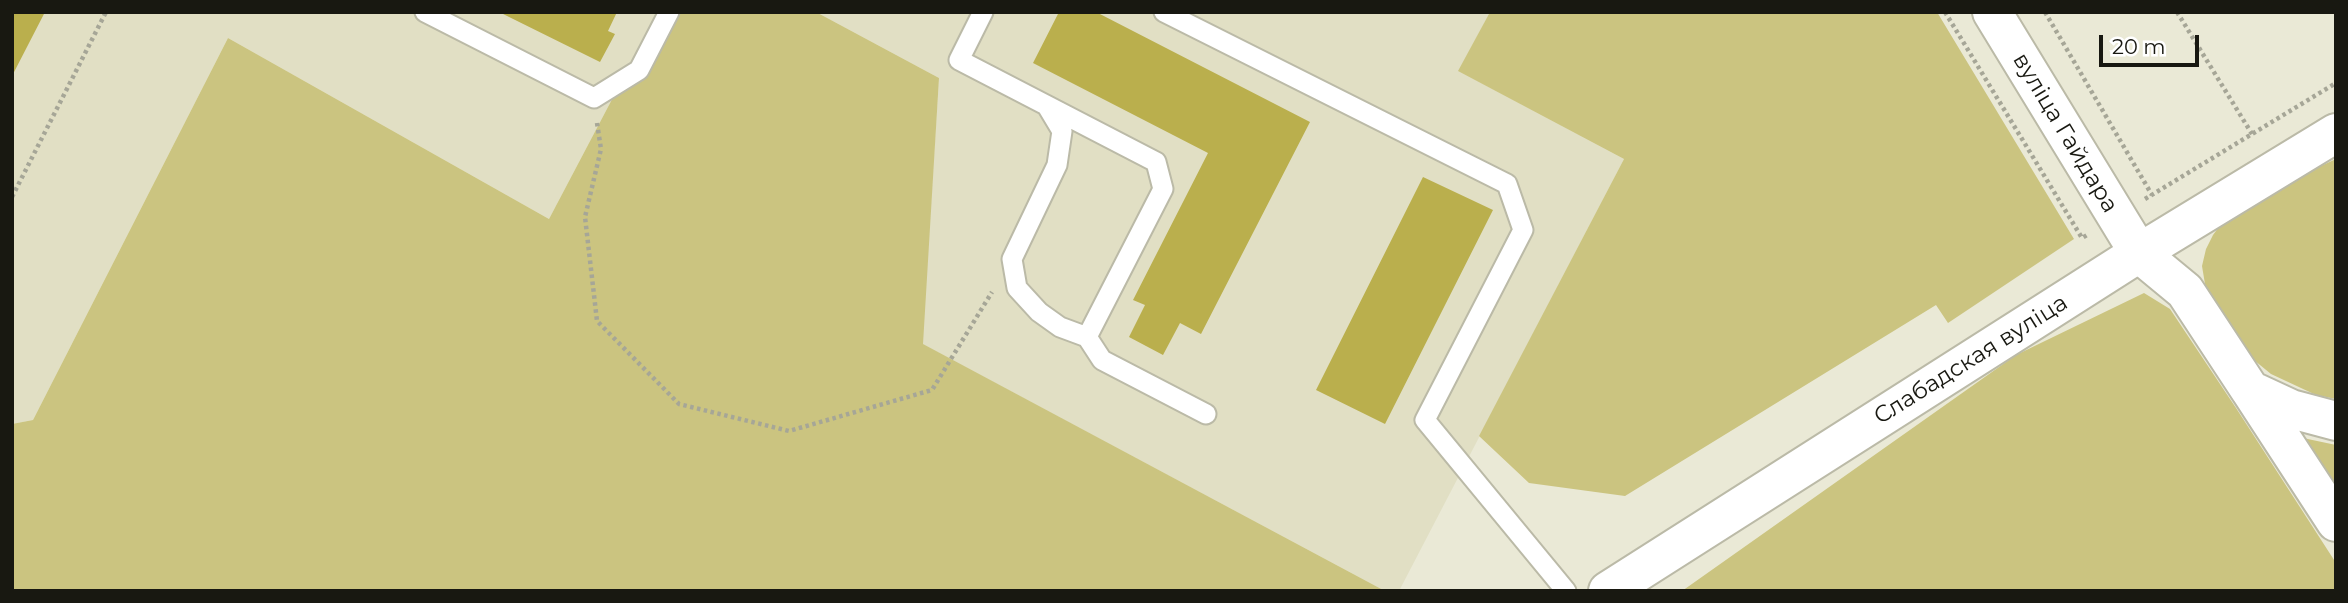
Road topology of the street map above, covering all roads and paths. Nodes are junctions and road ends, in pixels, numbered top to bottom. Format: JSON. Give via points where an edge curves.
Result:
{"nodes":[{"id":1,"x":106,"y":12,"type":"edge"},
{"id":2,"x":425,"y":12,"type":"edge"},
{"id":3,"x":669,"y":12,"type":"edge"},
{"id":4,"x":984,"y":12,"type":"edge"},
{"id":5,"x":1164,"y":12,"type":"edge"},
{"id":6,"x":1945,"y":12,"type":"edge"},
{"id":7,"x":1992,"y":12,"type":"edge"},
{"id":8,"x":2045,"y":12,"type":"edge"},
{"id":9,"x":2177,"y":12,"type":"edge"},
{"id":10,"x":2336,"y":83,"type":"edge"},
{"id":11,"x":594,"y":97,"type":"junction"},
{"id":12,"x":1047,"y":105,"type":"junction"},
{"id":13,"x":2336,"y":133,"type":"edge"},
{"id":14,"x":2252,"y":134,"type":"junction"},
{"id":15,"x":2152,"y":195,"type":"junction"},
{"id":16,"x":12,"y":197,"type":"edge"},
{"id":17,"x":2115,"y":217,"type":"junction"},
{"id":18,"x":2175,"y":231,"type":"junction"},
{"id":19,"x":2138,"y":253,"type":"junction"},
{"id":20,"x":1012,"y":259,"type":"junction"},
{"id":21,"x":1087,"y":337,"type":"junction"},
{"id":22,"x":2250,"y":390,"type":"junction"},
{"id":23,"x":1206,"y":414,"type":"dead end"},
{"id":24,"x":2336,"y":421,"type":"edge"},
{"id":25,"x":2336,"y":522,"type":"edge"},
{"id":26,"x":1566,"y":591,"type":"edge"},
{"id":27,"x":1608,"y":591,"type":"edge"}],
"edges":[{"from":1,"to":16,"type":"path"},
{"from":2,"to":11,"type":"lane"},
{"from":3,"to":11,"type":"lane","via":[[639,70]]},
{"from":4,"to":12,"type":"lane","via":[[959,60]]},
{"from":5,"to":26,"type":"lane","via":[[1507,184],[1523,230],[1425,420]]},
{"from":6,"to":17,"type":"path","via":[[2082,238]]},
{"from":7,"to":17,"type":"street","name":"вуліца Гайдара"},
{"from":8,"to":15,"type":"path"},
{"from":9,"to":14,"type":"path"},
{"from":10,"to":14,"type":"path"},
{"from":11,"to":20,"type":"path","via":[[601,149],[585,217],[597,321],[679,404],[789,431],[932,390]]},
{"from":12,"to":20,"type":"lane","via":[[1062,131],[1057,165]]},
{"from":12,"to":21,"type":"lane","via":[[1156,162],[1163,189]]},
{"from":13,"to":18,"type":"street","name":"Слабадская вуліца"},
{"from":14,"to":15,"type":"path"},
{"from":15,"to":17,"type":"path"},
{"from":15,"to":18,"type":"path"},
{"from":17,"to":19,"type":"street","name":"вуліца Гайдара"},
{"from":18,"to":19,"type":"street","name":"Слабадская вуліца"},
{"from":19,"to":22,"type":"street","name":"вуліца Гайдара","via":[[2185,291]]},
{"from":19,"to":27,"type":"street","name":"Слабадская вуліца"},
{"from":20,"to":21,"type":"lane","via":[[1017,288],[1039,312],[1060,327]]},
{"from":21,"to":23,"type":"lane","via":[[1102,360]]},
{"from":22,"to":24,"type":"street","via":[[2291,409]]},
{"from":22,"to":25,"type":"street","name":"вуліца Гайдара"}]}
